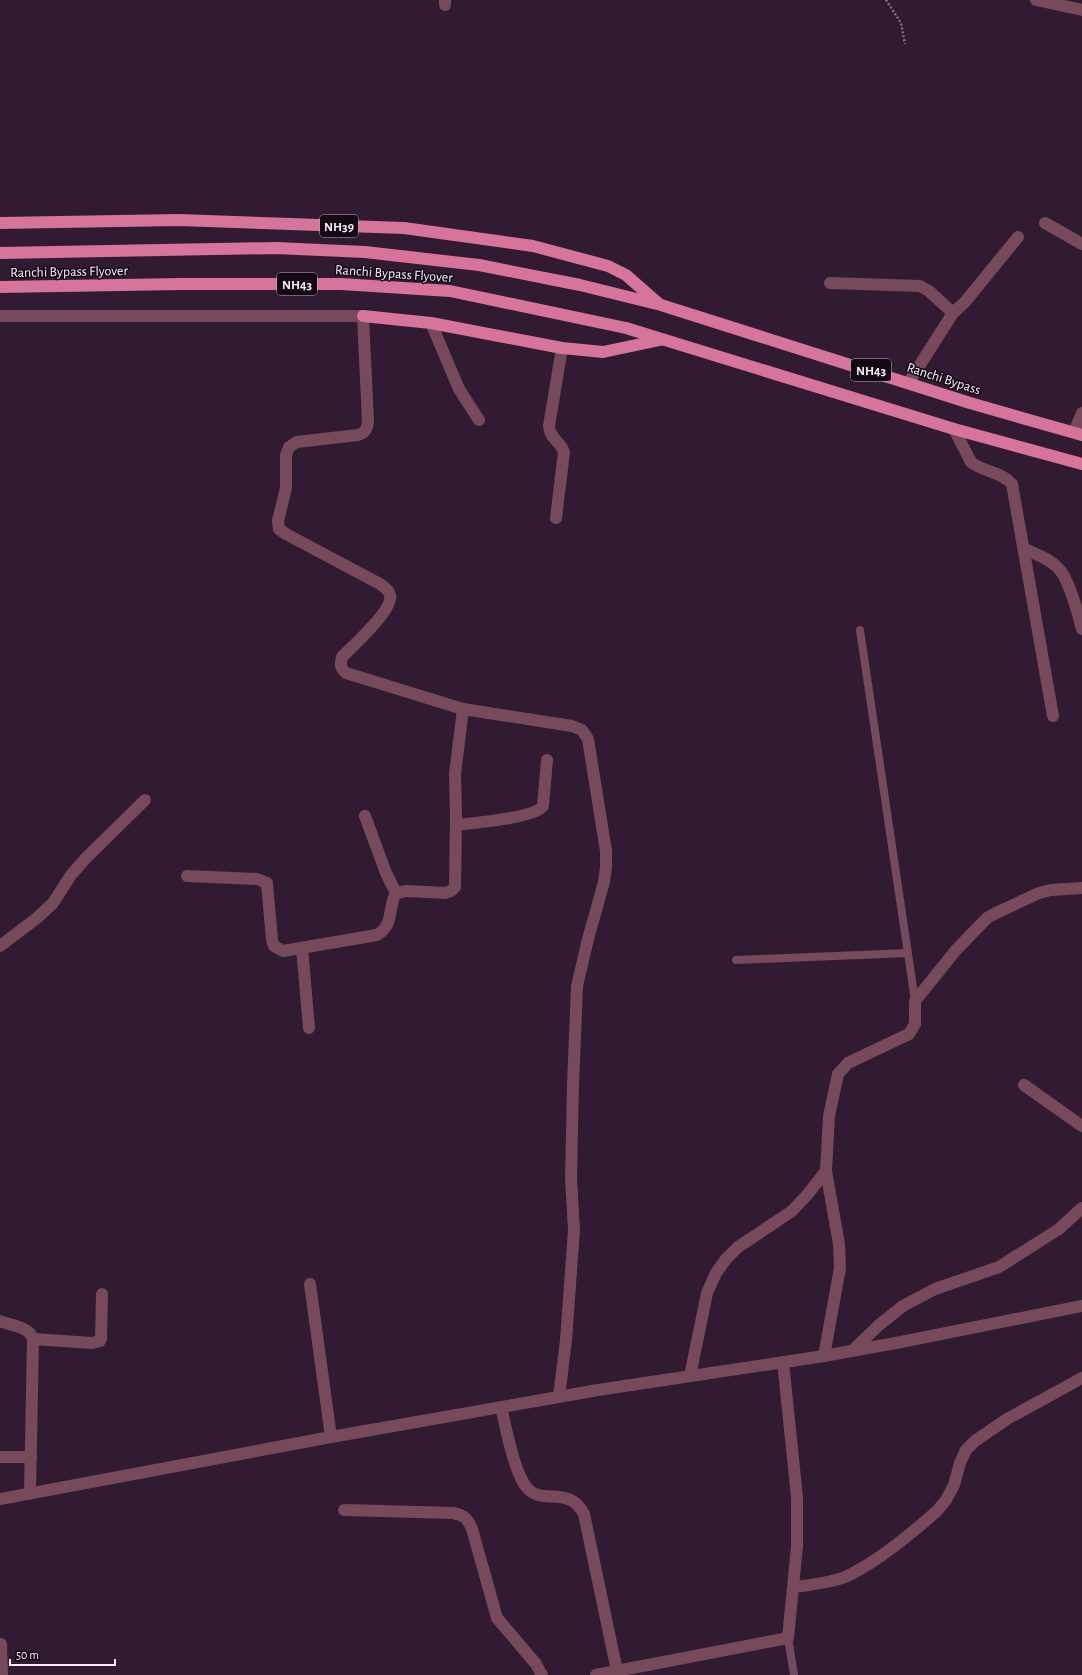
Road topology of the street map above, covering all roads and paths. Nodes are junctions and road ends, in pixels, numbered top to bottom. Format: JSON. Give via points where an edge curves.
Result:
{"nodes":[{"id":1,"x":886,"y":0,"type":"edge"},
{"id":2,"x":1036,"y":0,"type":"edge"},
{"id":3,"x":1082,"y":10,"type":"edge"},
{"id":4,"x":905,"y":44,"type":"dead end"},
{"id":5,"x":0,"y":223,"type":"edge"},
{"id":6,"x":1045,"y":223,"type":"dead end"},
{"id":7,"x":1018,"y":237,"type":"dead end"},
{"id":8,"x":1082,"y":244,"type":"edge"},
{"id":9,"x":0,"y":253,"type":"edge"},
{"id":10,"x":830,"y":283,"type":"dead end"},
{"id":11,"x":0,"y":288,"type":"edge"},
{"id":12,"x":661,"y":305,"type":"junction"},
{"id":13,"x":953,"y":313,"type":"junction"},
{"id":14,"x":0,"y":316,"type":"edge"},
{"id":15,"x":363,"y":316,"type":"junction"},
{"id":16,"x":432,"y":323,"type":"junction"},
{"id":17,"x":662,"y":339,"type":"junction"},
{"id":18,"x":562,"y":348,"type":"junction"},
{"id":19,"x":910,"y":382,"type":"junction"},
{"id":20,"x":1082,"y":413,"type":"edge"},
{"id":21,"x":479,"y":420,"type":"dead end"},
{"id":22,"x":954,"y":429,"type":"junction"},
{"id":23,"x":1078,"y":433,"type":"edge"},
{"id":24,"x":1082,"y":464,"type":"edge"},
{"id":25,"x":556,"y":518,"type":"dead end"},
{"id":26,"x":1023,"y":548,"type":"junction"},
{"id":27,"x":1082,"y":629,"type":"edge"},
{"id":28,"x":860,"y":630,"type":"dead end"},
{"id":29,"x":463,"y":709,"type":"junction"},
{"id":30,"x":1053,"y":716,"type":"dead end"},
{"id":31,"x":547,"y":760,"type":"dead end"},
{"id":32,"x":145,"y":800,"type":"dead end"},
{"id":33,"x":365,"y":816,"type":"dead end"},
{"id":34,"x":456,"y":825,"type":"junction"},
{"id":35,"x":187,"y":876,"type":"dead end"},
{"id":36,"x":1082,"y":888,"type":"edge"},
{"id":37,"x":396,"y":894,"type":"junction"},
{"id":38,"x":0,"y":946,"type":"edge"},
{"id":39,"x":302,"y":948,"type":"junction"},
{"id":40,"x":908,"y":953,"type":"junction"},
{"id":41,"x":736,"y":960,"type":"dead end"},
{"id":42,"x":915,"y":1001,"type":"junction"},
{"id":43,"x":309,"y":1028,"type":"dead end"},
{"id":44,"x":1024,"y":1085,"type":"dead end"},
{"id":45,"x":1082,"y":1126,"type":"edge"},
{"id":46,"x":826,"y":1171,"type":"junction"},
{"id":47,"x":1082,"y":1208,"type":"edge"},
{"id":48,"x":310,"y":1284,"type":"dead end"},
{"id":49,"x":102,"y":1294,"type":"dead end"},
{"id":50,"x":1082,"y":1306,"type":"edge"},
{"id":51,"x":0,"y":1321,"type":"edge"},
{"id":52,"x":33,"y":1339,"type":"junction"},
{"id":53,"x":852,"y":1351,"type":"junction"},
{"id":54,"x":824,"y":1356,"type":"junction"},
{"id":55,"x":783,"y":1362,"type":"junction"},
{"id":56,"x":690,"y":1376,"type":"junction"},
{"id":57,"x":1082,"y":1378,"type":"edge"},
{"id":58,"x":559,"y":1397,"type":"junction"},
{"id":59,"x":502,"y":1407,"type":"junction"},
{"id":60,"x":331,"y":1437,"type":"junction"},
{"id":61,"x":0,"y":1457,"type":"edge"},
{"id":62,"x":31,"y":1457,"type":"junction"},
{"id":63,"x":30,"y":1494,"type":"junction"},
{"id":64,"x":0,"y":1499,"type":"edge"},
{"id":65,"x":344,"y":1510,"type":"dead end"},
{"id":66,"x":794,"y":1587,"type":"junction"},
{"id":67,"x":788,"y":1638,"type":"junction"},
{"id":68,"x":2,"y":1644,"type":"dead end"},
{"id":69,"x":617,"y":1671,"type":"junction"},
{"id":70,"x":2,"y":1675,"type":"edge"},
{"id":71,"x":542,"y":1675,"type":"edge"},
{"id":72,"x":596,"y":1675,"type":"edge"},
{"id":73,"x":794,"y":1675,"type":"edge"}],
"edges":[{"from":1,"to":4,"type":"path","via":[[901,23]]},
{"from":2,"to":3,"type":"street"},
{"from":5,"to":12,"type":"highway","number":"NH39","via":[[179,220],[404,228],[533,246],[608,266],[626,276]]},
{"from":6,"to":8,"type":"street"},
{"from":7,"to":13,"type":"street"},
{"from":9,"to":12,"type":"highway","name":"Ranchi Bypass Flyover","number":"NH43","via":[[276,248],[365,252],[479,265],[580,285]]},
{"from":10,"to":13,"type":"street","via":[[920,286]]},
{"from":11,"to":17,"type":"highway","name":"Ranchi Bypass Flyover","number":"NH43","via":[[341,284],[450,291],[626,328]]},
{"from":12,"to":19,"type":"highway","name":"Ranchi Bypass","number":"NH43"},
{"from":13,"to":19,"type":"street"},
{"from":14,"to":15,"type":"street"},
{"from":15,"to":16,"type":"highway"},
{"from":15,"to":29,"type":"street","via":[[367,429],[363,434],[297,442],[289,447],[286,455],[286,488],[278,521],[286,534],[380,584],[390,594],[390,601],[382,615],[342,657],[341,669],[346,673]]},
{"from":16,"to":18,"type":"highway"},
{"from":16,"to":21,"type":"street","via":[[459,389]]},
{"from":17,"to":18,"type":"highway","via":[[603,352]]},
{"from":17,"to":22,"type":"highway","number":"NH43"},
{"from":18,"to":25,"type":"street","via":[[549,426],[549,432],[564,452]]},
{"from":19,"to":23,"type":"highway","name":"Ranchi Bypass","number":"NH43","via":[[970,403]]},
{"from":20,"to":23,"type":"street"},
{"from":22,"to":24,"type":"highway","number":"NH43"},
{"from":22,"to":26,"type":"street","via":[[975,466],[1007,478],[1012,484]]},
{"from":26,"to":27,"type":"street","via":[[1049,560],[1059,568],[1066,578]]},
{"from":26,"to":30,"type":"street"},
{"from":28,"to":40,"type":"lane"},
{"from":29,"to":34,"type":"street","via":[[455,774]]},
{"from":29,"to":58,"type":"street","via":[[572,726],[582,730],[588,739],[606,850],[604,882],[577,986],[571,1171],[574,1230]]},
{"from":31,"to":34,"type":"street","via":[[541,809],[528,814]]},
{"from":32,"to":38,"type":"street","via":[[86,858],[53,903],[38,918]]},
{"from":33,"to":37,"type":"street"},
{"from":34,"to":37,"type":"street","via":[[455,887],[446,893],[407,891]]},
{"from":35,"to":39,"type":"street","via":[[264,881],[268,888],[274,946],[283,951]]},
{"from":36,"to":42,"type":"street","via":[[1039,893],[996,912],[978,926],[956,950]]},
{"from":37,"to":39,"type":"street","via":[[388,926],[384,931],[377,935]]},
{"from":39,"to":43,"type":"street"},
{"from":40,"to":41,"type":"lane"},
{"from":40,"to":42,"type":"lane"},
{"from":42,"to":46,"type":"street","via":[[914,1024],[909,1034],[848,1063],[838,1074],[829,1116]]},
{"from":44,"to":45,"type":"street"},
{"from":46,"to":54,"type":"street","via":[[839,1244],[840,1268]]},
{"from":46,"to":56,"type":"street","via":[[792,1211],[738,1247],[716,1273],[707,1293]]},
{"from":47,"to":53,"type":"street","via":[[1059,1229],[999,1267],[935,1289],[903,1306]]},
{"from":48,"to":60,"type":"street"},
{"from":49,"to":52,"type":"street","via":[[100,1341],[92,1343]]},
{"from":50,"to":53,"type":"street"},
{"from":51,"to":52,"type":"street","via":[[25,1329]]},
{"from":52,"to":62,"type":"street"},
{"from":53,"to":54,"type":"street"},
{"from":54,"to":55,"type":"street"},
{"from":55,"to":56,"type":"street"},
{"from":55,"to":66,"type":"street","via":[[797,1497]]},
{"from":56,"to":58,"type":"street"},
{"from":57,"to":66,"type":"street","via":[[1007,1419],[975,1441],[966,1450],[954,1485],[937,1511],[864,1568],[826,1583]]},
{"from":58,"to":59,"type":"street"},
{"from":59,"to":60,"type":"street"},
{"from":59,"to":69,"type":"street","via":[[518,1470],[528,1490],[534,1494],[574,1501],[584,1514]]},
{"from":60,"to":63,"type":"street"},
{"from":61,"to":62,"type":"street"},
{"from":62,"to":63,"type":"street"},
{"from":63,"to":64,"type":"street"},
{"from":65,"to":71,"type":"street","via":[[462,1515],[472,1529],[497,1618],[536,1664]]},
{"from":66,"to":67,"type":"street"},
{"from":67,"to":69,"type":"street"},
{"from":67,"to":73,"type":"lane"},
{"from":68,"to":70,"type":"street"},
{"from":69,"to":72,"type":"street"}]}
